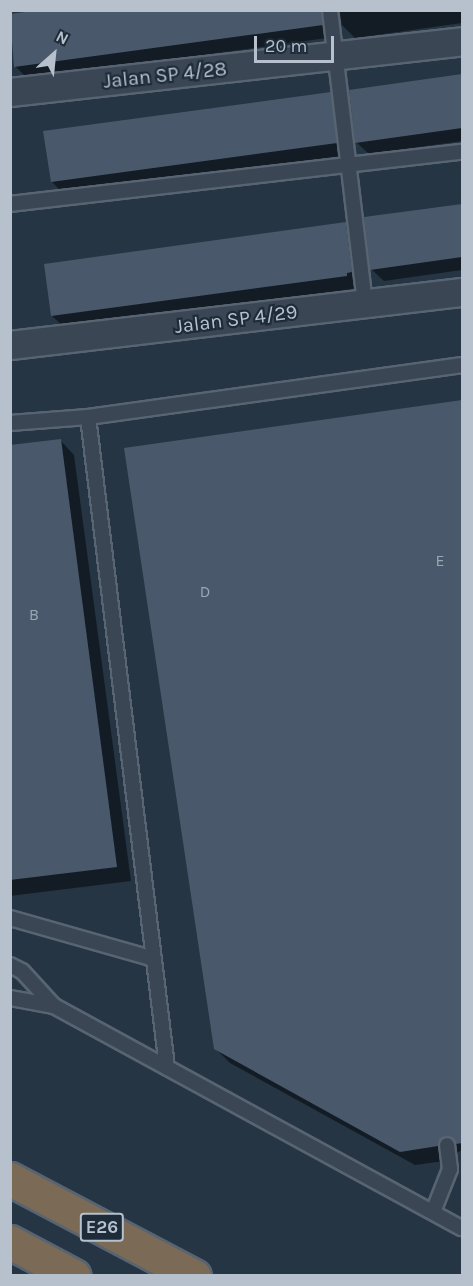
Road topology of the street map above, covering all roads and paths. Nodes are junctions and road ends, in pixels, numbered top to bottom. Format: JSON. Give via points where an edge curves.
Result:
{"nodes":[{"id":1,"x":330,"y":10,"type":"edge"},
{"id":2,"x":462,"y":41,"type":"edge"},
{"id":3,"x":335,"y":56,"type":"junction"},
{"id":4,"x":10,"y":92,"type":"edge"},
{"id":5,"x":462,"y":152,"type":"edge"},
{"id":6,"x":349,"y":165,"type":"junction"},
{"id":7,"x":10,"y":204,"type":"edge"},
{"id":8,"x":462,"y":292,"type":"edge"},
{"id":9,"x":365,"y":304,"type":"junction"},
{"id":10,"x":10,"y":345,"type":"edge"},
{"id":11,"x":462,"y":365,"type":"edge"},
{"id":12,"x":88,"y":417,"type":"junction"},
{"id":13,"x":10,"y":423,"type":"edge"},
{"id":14,"x":10,"y":918,"type":"edge"},
{"id":15,"x":154,"y":959,"type":"junction"},
{"id":16,"x":10,"y":965,"type":"edge"},
{"id":17,"x":10,"y":999,"type":"edge"},
{"id":18,"x":54,"y":1006,"type":"junction"},
{"id":19,"x":167,"y":1067,"type":"junction"},
{"id":20,"x":447,"y":1145,"type":"dead end"},
{"id":21,"x":10,"y":1179,"type":"edge"},
{"id":22,"x":433,"y":1212,"type":"junction"},
{"id":23,"x":462,"y":1228,"type":"edge"},
{"id":24,"x":10,"y":1242,"type":"edge"},
{"id":25,"x":74,"y":1275,"type":"edge"},
{"id":26,"x":194,"y":1275,"type":"edge"}],
"edges":[{"from":1,"to":3,"type":"lane"},
{"from":2,"to":3,"type":"street","name":"Jalan SP 4/28"},
{"from":3,"to":4,"type":"street","name":"Jalan SP 4/28"},
{"from":3,"to":6,"type":"lane"},
{"from":5,"to":6,"type":"lane"},
{"from":6,"to":7,"type":"lane"},
{"from":6,"to":9,"type":"lane"},
{"from":8,"to":9,"type":"street","name":"Jalan SP 4/29"},
{"from":9,"to":10,"type":"street","name":"Jalan SP 4/29"},
{"from":11,"to":12,"type":"lane"},
{"from":12,"to":13,"type":"lane"},
{"from":12,"to":15,"type":"lane"},
{"from":14,"to":15,"type":"lane"},
{"from":15,"to":19,"type":"lane"},
{"from":16,"to":18,"type":"lane","via":[[22,971]]},
{"from":17,"to":18,"type":"lane"},
{"from":18,"to":19,"type":"lane"},
{"from":19,"to":22,"type":"lane"},
{"from":20,"to":22,"type":"lane","via":[[450,1169]]},
{"from":21,"to":26,"type":"highway","number":"E26"},
{"from":22,"to":23,"type":"lane"},
{"from":24,"to":25,"type":"highway"}]}
